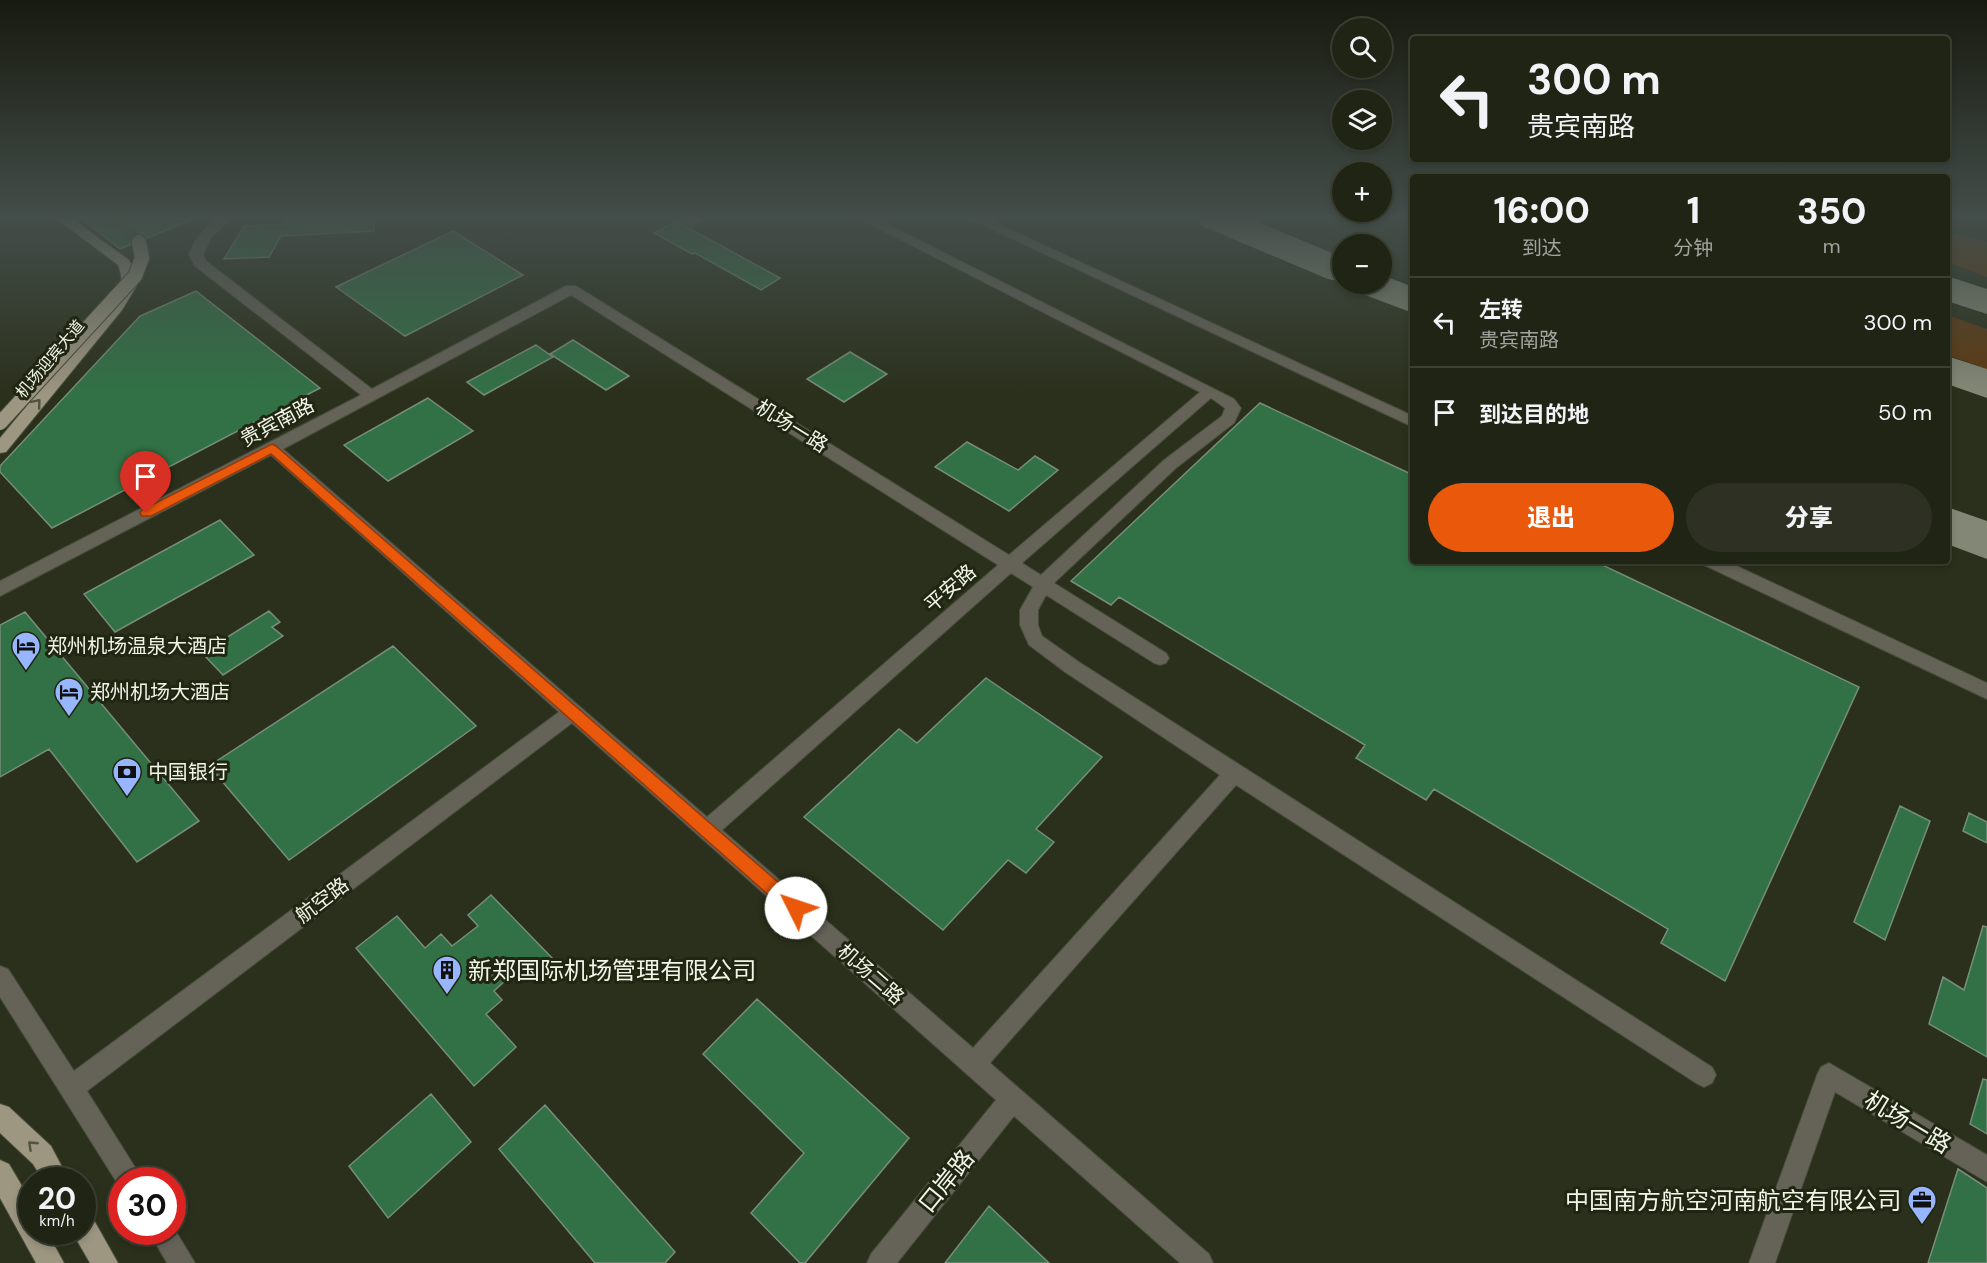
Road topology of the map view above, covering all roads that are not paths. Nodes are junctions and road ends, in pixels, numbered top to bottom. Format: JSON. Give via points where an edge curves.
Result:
{"nodes":[{"id":1,"x":129,"y":277,"type":"edge"},
{"id":2,"x":134,"y":277,"type":"edge"},
{"id":3,"x":218,"y":277,"type":"edge"},
{"id":4,"x":981,"y":277,"type":"edge"},
{"id":5,"x":1099,"y":277,"type":"edge"},
{"id":6,"x":571,"y":289,"type":"joint"},
{"id":7,"x":1202,"y":387,"type":"junction"},
{"id":8,"x":372,"y":395,"type":"junction"},
{"id":9,"x":1410,"y":421,"type":"edge"},
{"id":10,"x":0,"y":423,"type":"edge"},
{"id":11,"x":0,"y":448,"type":"edge"},
{"id":12,"x":272,"y":448,"type":"junction"},
{"id":13,"x":1012,"y":564,"type":"junction"},
{"id":14,"x":1716,"y":564,"type":"edge"},
{"id":15,"x":1043,"y":584,"type":"junction"},
{"id":16,"x":0,"y":589,"type":"edge"},
{"id":17,"x":1160,"y":658,"type":"dead end"},
{"id":18,"x":1987,"y":691,"type":"edge"},
{"id":19,"x":573,"y":712,"type":"junction"},
{"id":20,"x":1234,"y":773,"type":"junction"},
{"id":21,"x":707,"y":830,"type":"junction"},
{"id":22,"x":0,"y":977,"type":"edge"},
{"id":23,"x":974,"y":1064,"type":"junction"},
{"id":24,"x":1704,"y":1075,"type":"dead end"},
{"id":25,"x":71,"y":1088,"type":"junction"},
{"id":26,"x":1012,"y":1098,"type":"junction"},
{"id":27,"x":0,"y":1116,"type":"edge"},
{"id":28,"x":49,"y":1167,"type":"edge"},
{"id":29,"x":122,"y":1167,"type":"edge"},
{"id":30,"x":1987,"y":1169,"type":"edge"},
{"id":31,"x":1,"y":1174,"type":"edge"},
{"id":32,"x":18,"y":1205,"type":"edge"},
{"id":33,"x":41,"y":1245,"type":"edge"},
{"id":34,"x":94,"y":1245,"type":"edge"},
{"id":35,"x":170,"y":1245,"type":"edge"},
{"id":36,"x":51,"y":1263,"type":"edge"},
{"id":37,"x":105,"y":1263,"type":"edge"},
{"id":38,"x":182,"y":1263,"type":"edge"},
{"id":39,"x":880,"y":1263,"type":"edge"},
{"id":40,"x":1200,"y":1263,"type":"edge"},
{"id":41,"x":1761,"y":1263,"type":"edge"}],
"edges":[{"from":11,"to":1,"type":"main road","name":"机场迎宾大道","one_way":true,"via":[[117,307],[129,286]]},
{"from":2,"to":10,"type":"main road","bridge":true},
{"from":3,"to":8,"type":"street"},
{"from":4,"to":7,"type":"street"},
{"from":5,"to":9,"type":"street"},
{"from":6,"to":8,"type":"street","name":"贵宾南路"},
{"from":6,"to":13,"type":"street","name":"机场一路"},
{"from":7,"to":13,"type":"street","name":"平安路","via":[[1136,453]]},
{"from":7,"to":15,"type":"street","via":[[1229,402],[1232,415],[1170,464],[1066,557]]},
{"from":8,"to":12,"type":"street","name":"贵宾南路"},
{"from":12,"to":16,"type":"street","name":"贵宾南路"},
{"from":12,"to":19,"type":"street","name":"机场二路"},
{"from":13,"to":15,"type":"street","name":"机场一路"},
{"from":13,"to":21,"type":"street","name":"平安路"},
{"from":14,"to":18,"type":"street"},
{"from":15,"to":17,"type":"street","name":"机场一路"},
{"from":15,"to":20,"type":"street","via":[[1029,610],[1035,640]]},
{"from":19,"to":21,"type":"street","name":"机场二路"},
{"from":19,"to":25,"type":"street","name":"航空路"},
{"from":20,"to":23,"type":"street"},
{"from":20,"to":24,"type":"street"},
{"from":21,"to":23,"type":"street","name":"机场二路"},
{"from":22,"to":25,"type":"street"},
{"from":23,"to":26,"type":"street","name":"机场二路"},
{"from":25,"to":29,"type":"street"},
{"from":26,"to":39,"type":"street","name":"口岸路"},
{"from":26,"to":40,"type":"street","name":"机场二路"},
{"from":28,"to":27,"type":"main road","one_way":true,"via":[[42,1155]]},
{"from":30,"to":41,"type":"street","name":"机场一路","via":[[1829,1075]]},
{"from":31,"to":32,"type":"main road"},
{"from":33,"to":36,"type":"main road"},
{"from":34,"to":37,"type":"main road"},
{"from":35,"to":38,"type":"street"}]}
